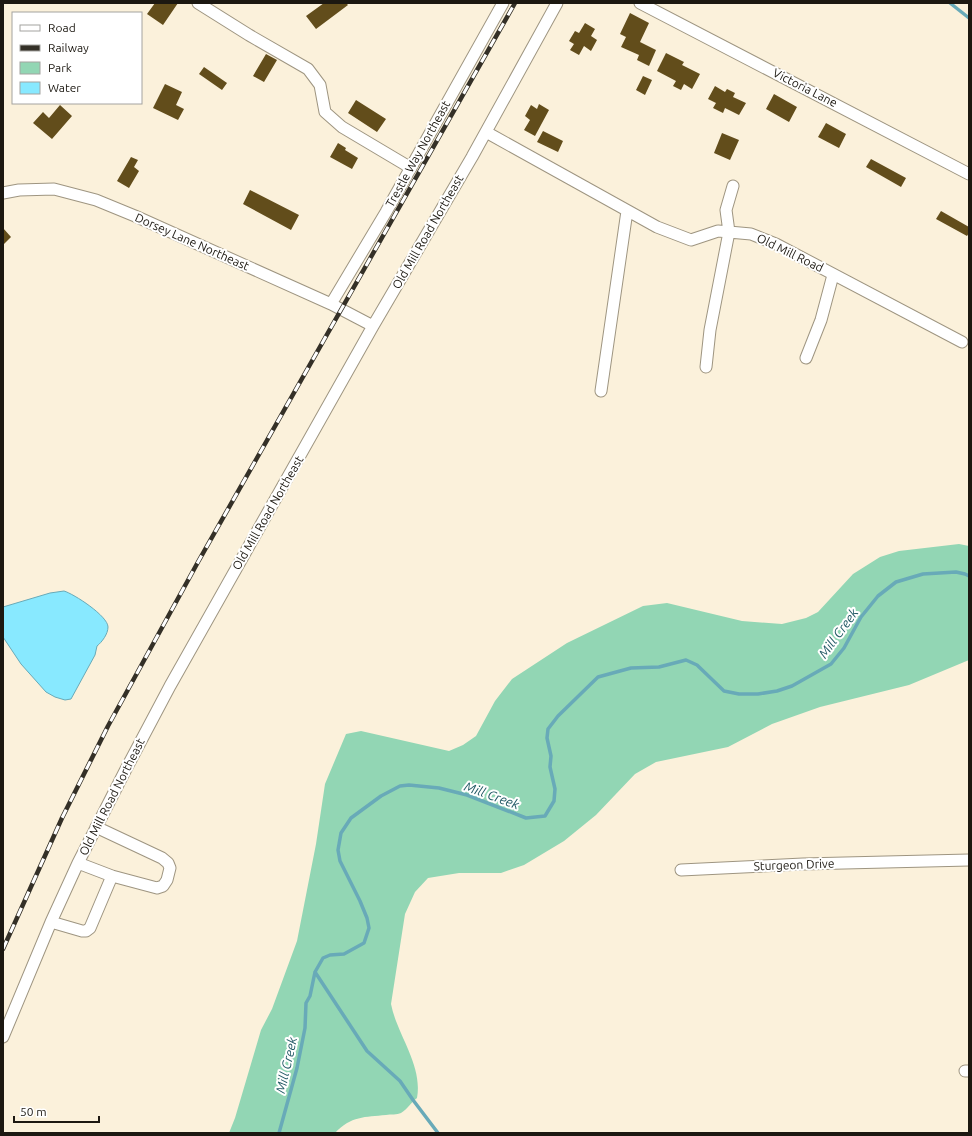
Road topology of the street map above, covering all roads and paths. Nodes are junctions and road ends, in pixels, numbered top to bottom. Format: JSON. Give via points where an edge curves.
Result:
{"nodes":[{"id":1,"x":198,"y":3,"type":"edge"},
{"id":2,"x":503,"y":3,"type":"edge"},
{"id":3,"x":557,"y":3,"type":"edge"},
{"id":4,"x":640,"y":3,"type":"edge"},
{"id":5,"x":486,"y":132,"type":"junction"},
{"id":6,"x":411,"y":168,"type":"junction"},
{"id":7,"x":969,"y":174,"type":"edge"},
{"id":8,"x":733,"y":186,"type":"dead end"},
{"id":9,"x":3,"y":193,"type":"edge"},
{"id":10,"x":627,"y":210,"type":"junction"},
{"id":11,"x":729,"y":232,"type":"junction"},
{"id":12,"x":833,"y":275,"type":"junction"},
{"id":13,"x":331,"y":304,"type":"junction"},
{"id":14,"x":373,"y":326,"type":"junction"},
{"id":15,"x":962,"y":342,"type":"dead end"},
{"id":16,"x":806,"y":358,"type":"dead end"},
{"id":17,"x":706,"y":367,"type":"dead end"},
{"id":18,"x":601,"y":392,"type":"dead end"},
{"id":19,"x":96,"y":827,"type":"junction"},
{"id":20,"x":969,"y":860,"type":"edge"},
{"id":21,"x":78,"y":863,"type":"junction"},
{"id":22,"x":681,"y":870,"type":"dead end"},
{"id":23,"x":112,"y":876,"type":"junction"},
{"id":24,"x":51,"y":922,"type":"junction"},
{"id":25,"x":3,"y":1036,"type":"edge"}],
"edges":[{"from":1,"to":6,"type":"street","via":[[308,69],[320,85],[324,112],[342,127]]},
{"from":2,"to":6,"type":"street","name":"Trestle Way Northeast"},
{"from":3,"to":5,"type":"street","name":"Old Mill Road Northeast"},
{"from":4,"to":7,"type":"street","name":"Victoria Lane"},
{"from":5,"to":10,"type":"street","name":"Old Mill Road"},
{"from":5,"to":14,"type":"street","name":"Old Mill Road Northeast"},
{"from":6,"to":13,"type":"street","name":"Trestle Way Northeast"},
{"from":8,"to":11,"type":"street","via":[[726,210]]},
{"from":9,"to":13,"type":"street","name":"Dorsey Lane Northeast","via":[[54,189],[96,200]]},
{"from":10,"to":11,"type":"street","name":"Old Mill Road","via":[[657,227],[691,240],[718,231]]},
{"from":10,"to":18,"type":"street"},
{"from":11,"to":12,"type":"street","name":"Old Mill Road","via":[[751,234],[776,244]]},
{"from":11,"to":17,"type":"street","via":[[710,330]]},
{"from":12,"to":15,"type":"street","name":"Old Mill Road"},
{"from":12,"to":16,"type":"street","via":[[821,320]]},
{"from":13,"to":14,"type":"street","name":"Dorsey Lane Northeast"},
{"from":14,"to":19,"type":"street","name":"Old Mill Road Northeast","via":[[170,686]]},
{"from":19,"to":21,"type":"street","name":"Old Mill Road Northeast"},
{"from":19,"to":23,"type":"street","via":[[162,858],[170,868],[167,880],[163,886],[157,888]]},
{"from":20,"to":22,"type":"street","name":"Sturgeon Drive"},
{"from":21,"to":23,"type":"street"},
{"from":21,"to":24,"type":"street","name":"Old Mill Road Northeast"},
{"from":23,"to":24,"type":"street","via":[[90,928],[86,931]]},
{"from":24,"to":25,"type":"street","name":"Old Mill Road Northeast"}]}
